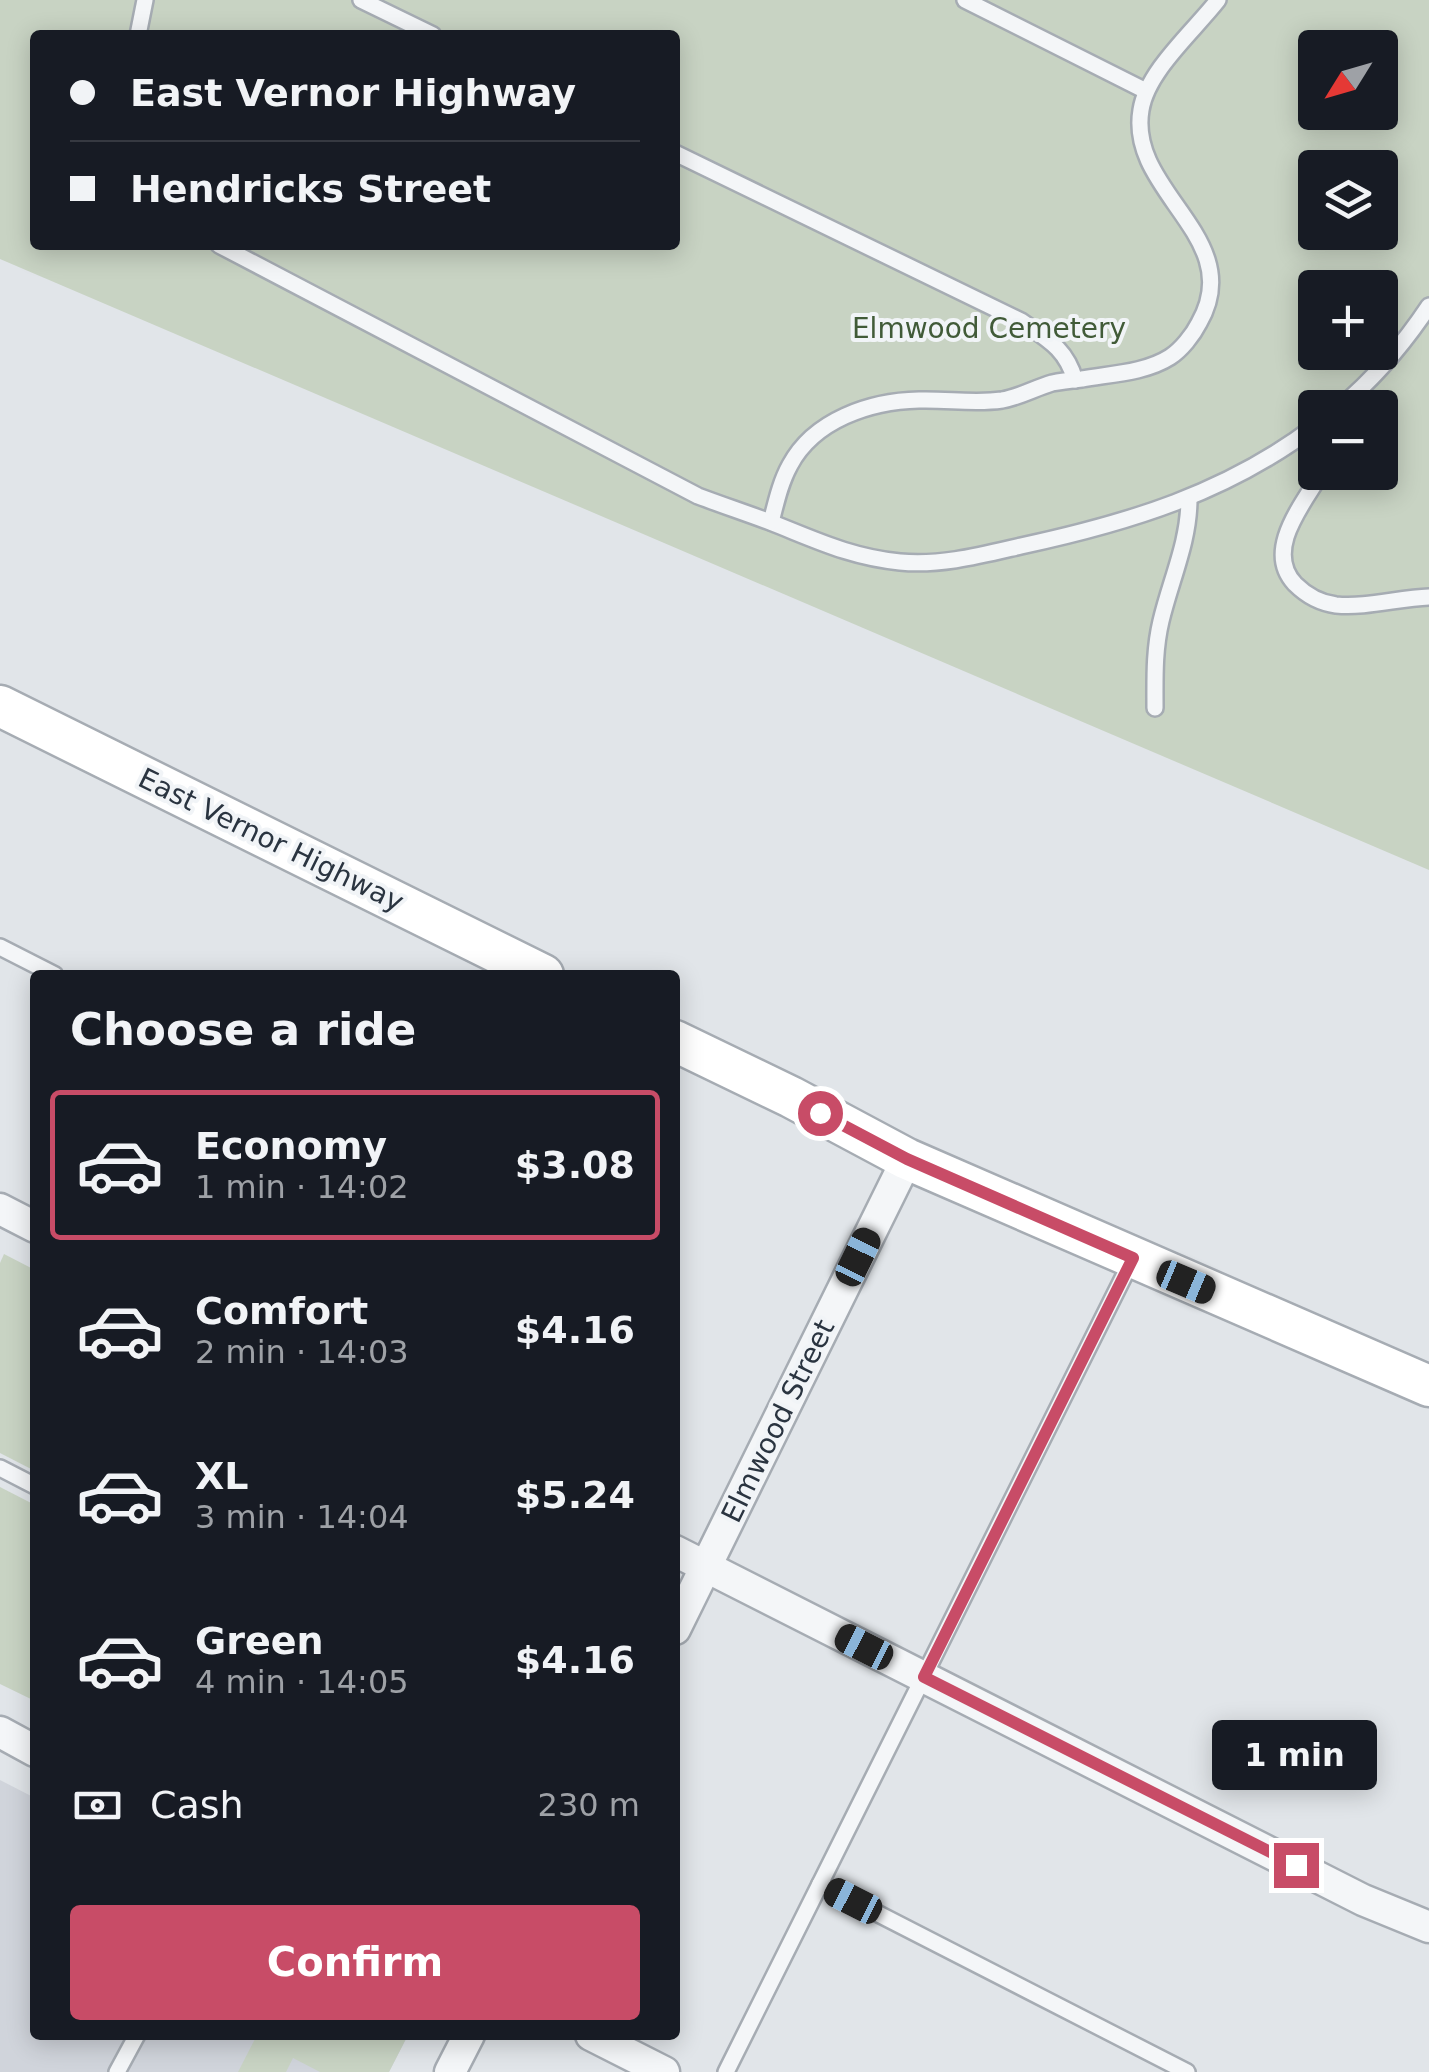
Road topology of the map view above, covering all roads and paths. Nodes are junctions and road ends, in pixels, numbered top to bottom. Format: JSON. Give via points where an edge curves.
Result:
{"nodes":[{"id":1,"x":145,"y":0,"type":"edge"},
{"id":2,"x":360,"y":0,"type":"edge"},
{"id":3,"x":965,"y":0,"type":"edge"},
{"id":4,"x":1218,"y":0,"type":"edge"},
{"id":5,"x":139,"y":30,"type":"edge"},
{"id":6,"x":422,"y":30,"type":"edge"},
{"id":7,"x":1146,"y":91,"type":"junction"},
{"id":8,"x":680,"y":155,"type":"edge"},
{"id":9,"x":228,"y":250,"type":"edge"},
{"id":10,"x":1429,"y":306,"type":"edge"},
{"id":11,"x":1075,"y":380,"type":"junction"},
{"id":12,"x":1358,"y":390,"type":"edge"},
{"id":13,"x":1298,"y":439,"type":"edge"},
{"id":14,"x":1312,"y":490,"type":"edge"},
{"id":15,"x":1189,"y":498,"type":"junction"},
{"id":16,"x":771,"y":522,"type":"junction"},
{"id":17,"x":1429,"y":597,"type":"edge"},
{"id":18,"x":0,"y":706,"type":"edge"},
{"id":19,"x":1155,"y":708,"type":"dead end"},
{"id":20,"x":0,"y":947,"type":"edge"},
{"id":21,"x":45,"y":970,"type":"edge"},
{"id":22,"x":533,"y":970,"type":"edge"},
{"id":23,"x":680,"y":1042,"type":"edge"},
{"id":24,"x":907,"y":1159,"type":"junction"},
{"id":25,"x":0,"y":1209,"type":"edge"},
{"id":26,"x":30,"y":1224,"type":"edge"},
{"id":27,"x":1133,"y":1258,"type":"junction"},
{"id":28,"x":1429,"y":1386,"type":"edge"},
{"id":29,"x":0,"y":1468,"type":"edge"},
{"id":30,"x":30,"y":1483,"type":"edge"},
{"id":31,"x":680,"y":1555,"type":"edge"},
{"id":32,"x":706,"y":1568,"type":"junction"},
{"id":33,"x":680,"y":1619,"type":"edge"},
{"id":34,"x":924,"y":1677,"type":"junction"},
{"id":35,"x":0,"y":1732,"type":"edge"},
{"id":36,"x":30,"y":1747,"type":"edge"},
{"id":37,"x":820,"y":1884,"type":"junction"},
{"id":38,"x":1429,"y":1927,"type":"edge"},
{"id":39,"x":134,"y":2040,"type":"edge"},
{"id":40,"x":466,"y":2040,"type":"edge"},
{"id":41,"x":601,"y":2040,"type":"edge"},
{"id":42,"x":118,"y":2072,"type":"edge"},
{"id":43,"x":450,"y":2072,"type":"edge"},
{"id":44,"x":664,"y":2072,"type":"edge"},
{"id":45,"x":726,"y":2072,"type":"edge"},
{"id":46,"x":1187,"y":2072,"type":"edge"}],
"edges":[{"from":1,"to":5,"type":"lane"},
{"from":2,"to":6,"type":"lane"},
{"from":3,"to":7,"type":"lane"},
{"from":4,"to":7,"type":"lane"},
{"from":7,"to":11,"type":"lane","via":[[1139,127],[1146,152],[1202,246],[1210,300],[1195,331],[1171,357]]},
{"from":8,"to":11,"type":"lane","via":[[1020,321],[1055,345]]},
{"from":9,"to":16,"type":"lane","via":[[698,496]]},
{"from":10,"to":12,"type":"lane","via":[[1385,366]]},
{"from":11,"to":16,"type":"lane","via":[[1003,400],[917,400],[845,416],[813,436],[791,463]]},
{"from":13,"to":15,"type":"lane"},
{"from":14,"to":17,"type":"lane","via":[[1283,550],[1285,567],[1305,593],[1337,605]]},
{"from":15,"to":16,"type":"lane","via":[[1052,539],[923,563],[847,552]]},
{"from":15,"to":19,"type":"lane","via":[[1184,548],[1160,623]]},
{"from":18,"to":22,"type":"street","name":"East Vernor Highway"},
{"from":20,"to":21,"type":"lane"},
{"from":23,"to":24,"type":"street"},
{"from":24,"to":27,"type":"street"},
{"from":24,"to":32,"type":"street","name":"Elmwood Street"},
{"from":25,"to":26,"type":"street"},
{"from":27,"to":28,"type":"street"},
{"from":27,"to":34,"type":"lane"},
{"from":29,"to":30,"type":"lane"},
{"from":31,"to":32,"type":"street"},
{"from":32,"to":33,"type":"street","name":"Elmwood Street"},
{"from":32,"to":34,"type":"street"},
{"from":34,"to":37,"type":"lane"},
{"from":34,"to":38,"type":"street"},
{"from":35,"to":36,"type":"street"},
{"from":37,"to":45,"type":"lane"},
{"from":37,"to":46,"type":"lane"},
{"from":39,"to":42,"type":"lane"},
{"from":40,"to":43,"type":"street"},
{"from":41,"to":44,"type":"street"}]}
